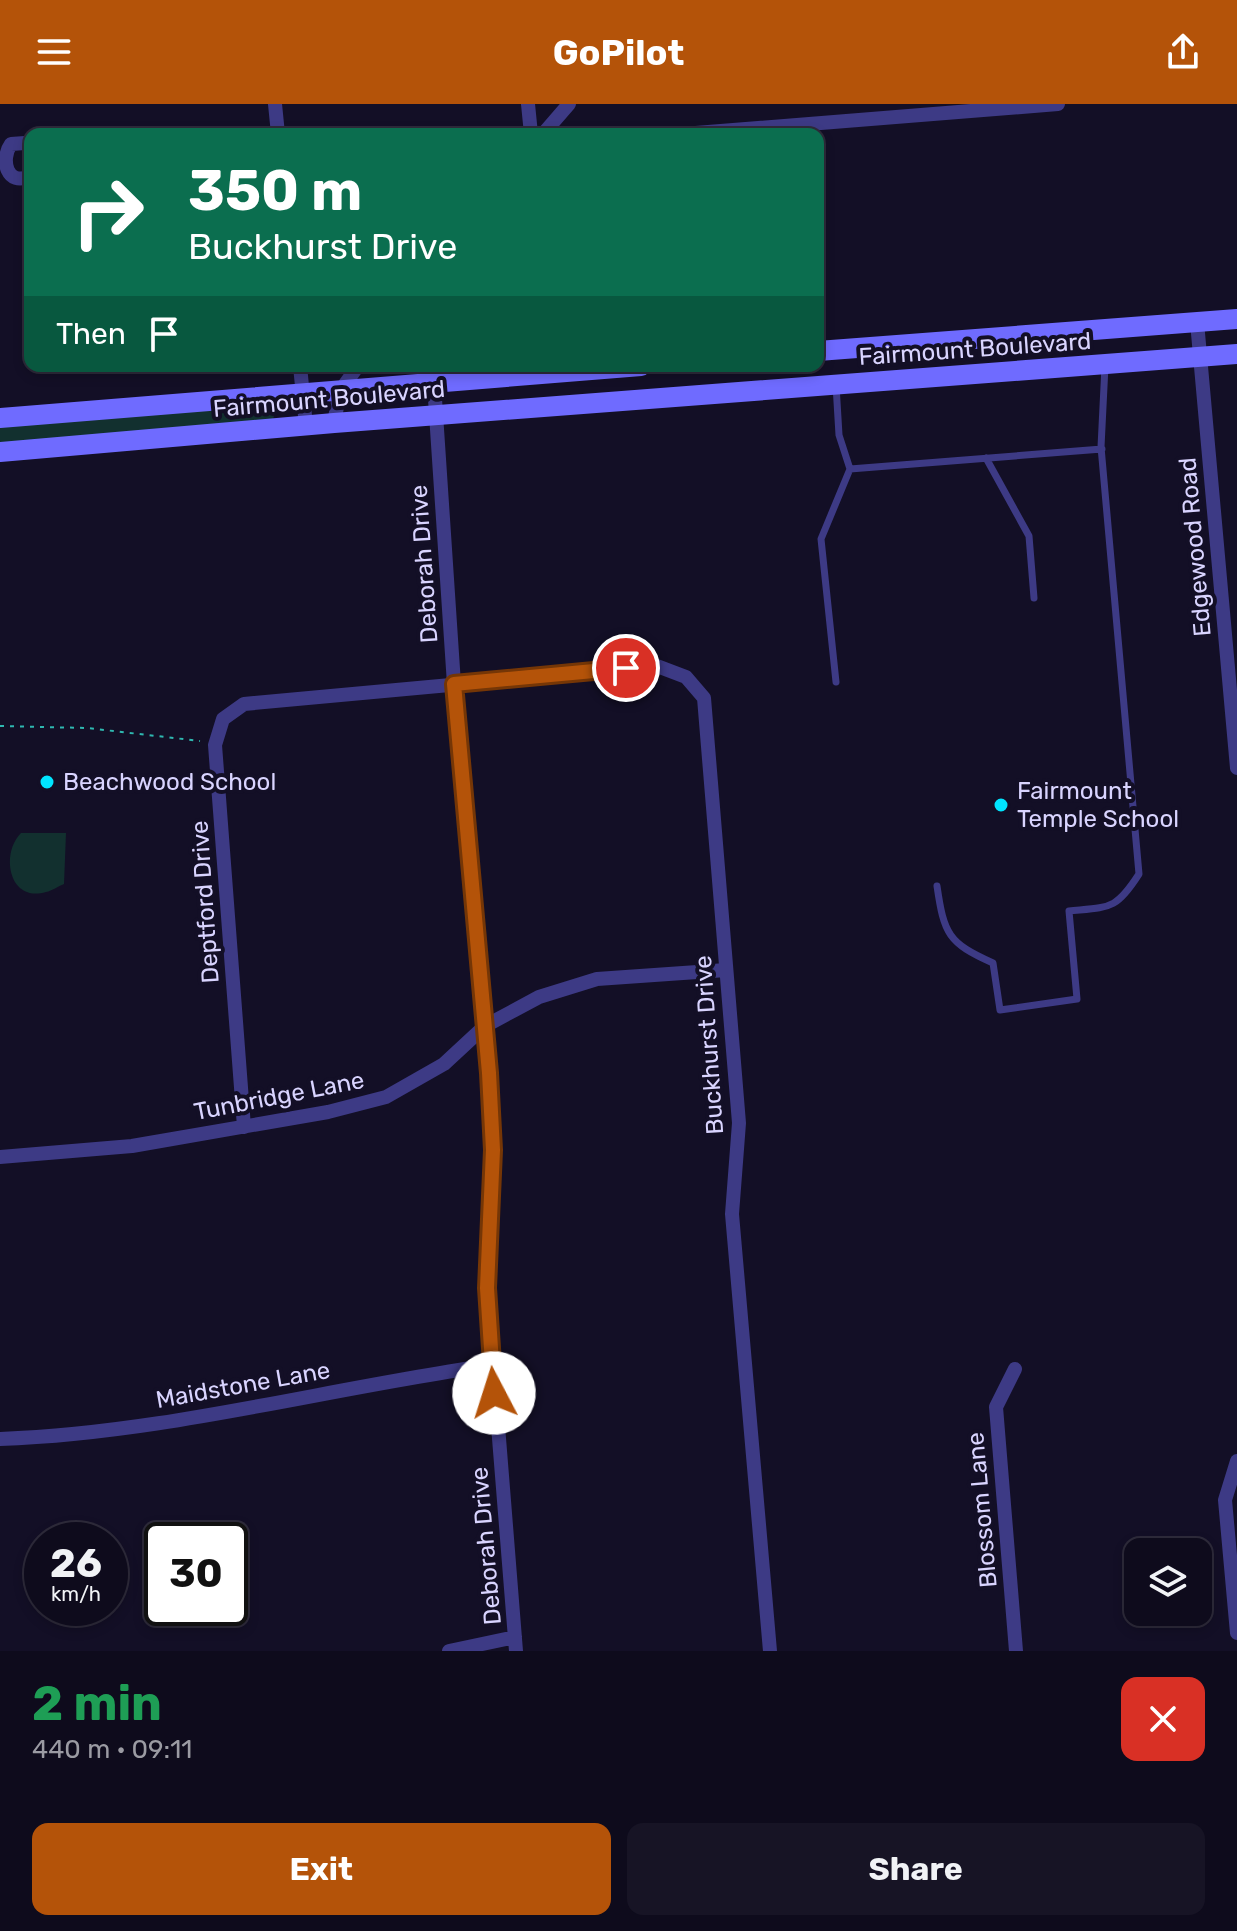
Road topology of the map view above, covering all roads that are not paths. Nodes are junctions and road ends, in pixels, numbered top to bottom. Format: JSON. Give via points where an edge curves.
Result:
{"nodes":[{"id":1,"x":275,"y":104,"type":"edge"},
{"id":2,"x":528,"y":104,"type":"edge"},
{"id":3,"x":569,"y":104,"type":"edge"},
{"id":4,"x":1058,"y":104,"type":"edge"},
{"id":5,"x":277,"y":128,"type":"edge"},
{"id":6,"x":530,"y":128,"type":"edge"},
{"id":7,"x":548,"y":128,"type":"edge"},
{"id":8,"x":758,"y":128,"type":"edge"},
{"id":9,"x":24,"y":144,"type":"edge"},
{"id":10,"x":0,"y":162,"type":"edge"},
{"id":11,"x":24,"y":178,"type":"edge"},
{"id":12,"x":1237,"y":319,"type":"edge"},
{"id":13,"x":1197,"y":322,"type":"junction"},
{"id":14,"x":824,"y":351,"type":"edge"},
{"id":15,"x":1237,"y":354,"type":"edge"},
{"id":16,"x":1200,"y":357,"type":"junction"},
{"id":17,"x":1105,"y":365,"type":"junction"},
{"id":18,"x":301,"y":372,"type":"edge"},
{"id":19,"x":354,"y":372,"type":"edge"},
{"id":20,"x":572,"y":372,"type":"edge"},
{"id":21,"x":434,"y":384,"type":"junction"},
{"id":22,"x":836,"y":385,"type":"junction"},
{"id":23,"x":340,"y":391,"type":"junction"},
{"id":24,"x":303,"y":394,"type":"junction"},
{"id":25,"x":436,"y":416,"type":"junction"},
{"id":26,"x":0,"y":418,"type":"edge"},
{"id":27,"x":334,"y":423,"type":"junction"},
{"id":28,"x":306,"y":426,"type":"junction"},
{"id":29,"x":1102,"y":449,"type":"junction"},
{"id":30,"x":0,"y":452,"type":"edge"},
{"id":31,"x":986,"y":458,"type":"junction"},
{"id":32,"x":850,"y":469,"type":"junction"},
{"id":33,"x":1034,"y":598,"type":"dead end"},
{"id":34,"x":836,"y":682,"type":"dead end"},
{"id":35,"x":454,"y":684,"type":"junction"},
{"id":36,"x":1237,"y":768,"type":"edge"},
{"id":37,"x":937,"y":886,"type":"dead end"},
{"id":38,"x":726,"y":970,"type":"junction"},
{"id":39,"x":485,"y":1026,"type":"junction"},
{"id":40,"x":244,"y":1127,"type":"junction"},
{"id":41,"x":0,"y":1157,"type":"edge"},
{"id":42,"x":492,"y":1365,"type":"junction"},
{"id":43,"x":1015,"y":1369,"type":"dead end"},
{"id":44,"x":0,"y":1439,"type":"edge"},
{"id":45,"x":1237,"y":1461,"type":"edge"},
{"id":46,"x":1237,"y":1633,"type":"edge"},
{"id":47,"x":516,"y":1644,"type":"edge"},
{"id":48,"x":449,"y":1651,"type":"edge"},
{"id":49,"x":770,"y":1651,"type":"edge"},
{"id":50,"x":1016,"y":1651,"type":"edge"}],
"edges":[{"from":1,"to":5,"type":"street"},
{"from":2,"to":6,"type":"street"},
{"from":3,"to":7,"type":"street"},
{"from":4,"to":8,"type":"street"},
{"from":9,"to":10,"type":"street","via":[[11,144]]},
{"from":10,"to":11,"type":"street","via":[[7,175]]},
{"from":12,"to":13,"type":"main road","name":"Fairmount Boulevard"},
{"from":13,"to":14,"type":"main road","name":"Fairmount Boulevard"},
{"from":13,"to":16,"type":"street","name":"Edgewood Road"},
{"from":15,"to":16,"type":"main road","name":"Fairmount Boulevard"},
{"from":16,"to":17,"type":"main road","name":"Fairmount Boulevard"},
{"from":16,"to":36,"type":"street","name":"Edgewood Road"},
{"from":17,"to":22,"type":"main road","name":"Fairmount Boulevard"},
{"from":17,"to":29,"type":"lane"},
{"from":18,"to":24,"type":"street"},
{"from":19,"to":23,"type":"street"},
{"from":20,"to":21,"type":"main road","name":"Fairmount Boulevard"},
{"from":21,"to":23,"type":"main road","name":"Fairmount Boulevard"},
{"from":21,"to":25,"type":"street","name":"Deborah Drive"},
{"from":22,"to":25,"type":"main road","name":"Fairmount Boulevard"},
{"from":22,"to":32,"type":"lane","via":[[839,435]]},
{"from":23,"to":24,"type":"main road","name":"Fairmount Boulevard"},
{"from":23,"to":27,"type":"street"},
{"from":24,"to":26,"type":"main road","name":"Fairmount Boulevard"},
{"from":24,"to":28,"type":"street"},
{"from":25,"to":27,"type":"main road","name":"Fairmount Boulevard"},
{"from":25,"to":35,"type":"street","name":"Deborah Drive"},
{"from":27,"to":28,"type":"main road","name":"Fairmount Boulevard"},
{"from":28,"to":30,"type":"main road","name":"Fairmount Boulevard"},
{"from":29,"to":31,"type":"lane"},
{"from":29,"to":37,"type":"lane","via":[[1139,874],[1124,898],[1107,907],[1069,911],[1077,999],[1000,1010],[993,963],[957,944],[942,921]]},
{"from":31,"to":32,"type":"lane"},
{"from":31,"to":33,"type":"lane","via":[[1029,536]]},
{"from":32,"to":34,"type":"lane","via":[[821,539]]},
{"from":35,"to":38,"type":"street","name":"Buckhurst Drive","via":[[657,666],[686,677],[704,698]]},
{"from":35,"to":39,"type":"street","name":"Deborah Drive"},
{"from":35,"to":40,"type":"street","name":"Deptford Drive","via":[[244,704],[223,719],[215,745]]},
{"from":38,"to":39,"type":"street","name":"Tunbridge Lane","via":[[597,979],[539,997]]},
{"from":38,"to":49,"type":"street","name":"Buckhurst Drive","via":[[739,1123],[732,1214]]},
{"from":39,"to":40,"type":"street","name":"Tunbridge Lane","via":[[444,1064],[386,1097]]},
{"from":39,"to":42,"type":"street","name":"Deborah Drive","via":[[493,1150],[487,1288]]},
{"from":40,"to":41,"type":"street","name":"Tunbridge Lane","via":[[132,1146]]},
{"from":42,"to":44,"type":"street","name":"Maidstone Lane","via":[[206,1416]]},
{"from":42,"to":47,"type":"street","name":"Deborah Drive"},
{"from":43,"to":50,"type":"street","name":"Blossom Lane","via":[[996,1407]]},
{"from":45,"to":46,"type":"street","via":[[1225,1500]]},
{"from":47,"to":48,"type":"street"}]}
